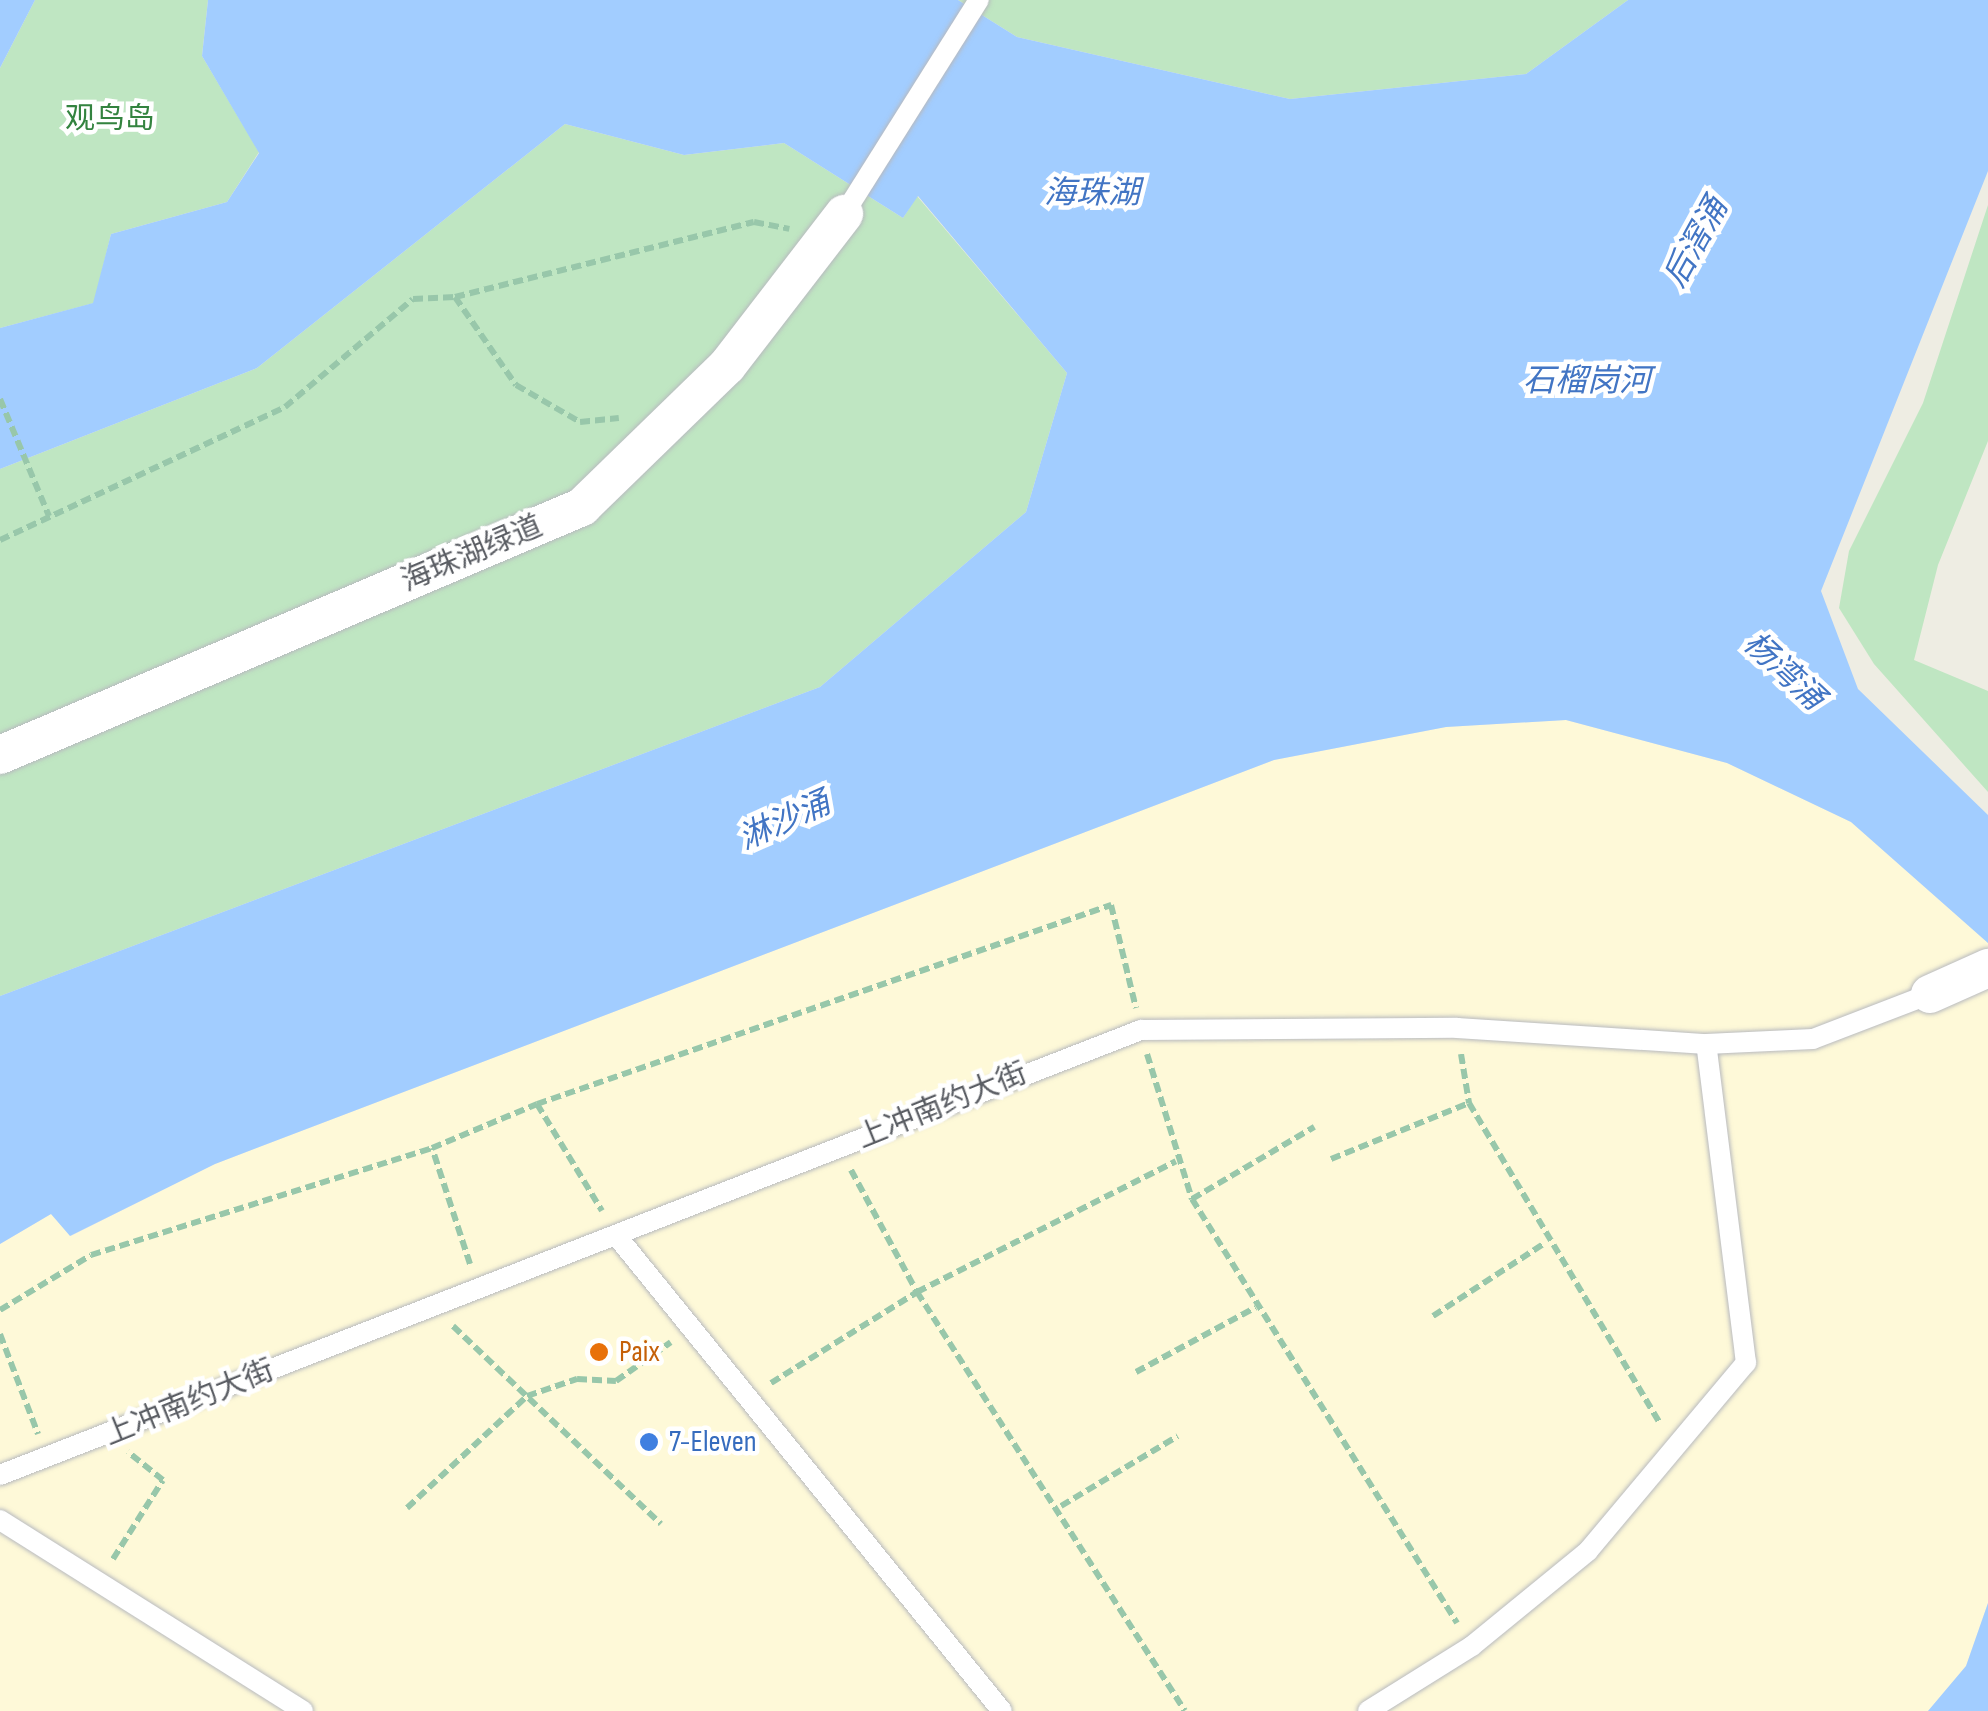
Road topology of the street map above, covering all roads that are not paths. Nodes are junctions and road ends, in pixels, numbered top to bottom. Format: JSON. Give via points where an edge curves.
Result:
{"nodes":[{"id":1,"x":979,"y":0,"type":"edge"},
{"id":2,"x":834,"y":225,"type":"joint"},
{"id":3,"x":0,"y":755,"type":"edge"},
{"id":4,"x":1988,"y":968,"type":"edge"},
{"id":5,"x":1930,"y":994,"type":"joint"},
{"id":6,"x":1706,"y":1044,"type":"junction"},
{"id":7,"x":620,"y":1240,"type":"junction"},
{"id":8,"x":0,"y":1475,"type":"edge"},
{"id":9,"x":0,"y":1520,"type":"edge"},
{"id":10,"x":302,"y":1711,"type":"edge"},
{"id":11,"x":1002,"y":1711,"type":"edge"},
{"id":12,"x":1368,"y":1711,"type":"edge"}],
"edges":[{"from":1,"to":2,"type":"lane"},
{"from":2,"to":3,"type":"street","name":"海珠湖绿道","via":[[727,366],[582,507]]},
{"from":4,"to":5,"type":"street"},
{"from":5,"to":6,"type":"lane","name":"上冲南约大街","via":[[1813,1039]]},
{"from":6,"to":7,"type":"lane","name":"上冲南约大街","via":[[1457,1028],[1141,1030]]},
{"from":6,"to":12,"type":"lane","via":[[1746,1363],[1588,1551],[1472,1646]]},
{"from":7,"to":8,"type":"lane","name":"上冲南约大街"},
{"from":7,"to":11,"type":"lane"},
{"from":9,"to":10,"type":"lane","via":[[102,1577]]}]}
